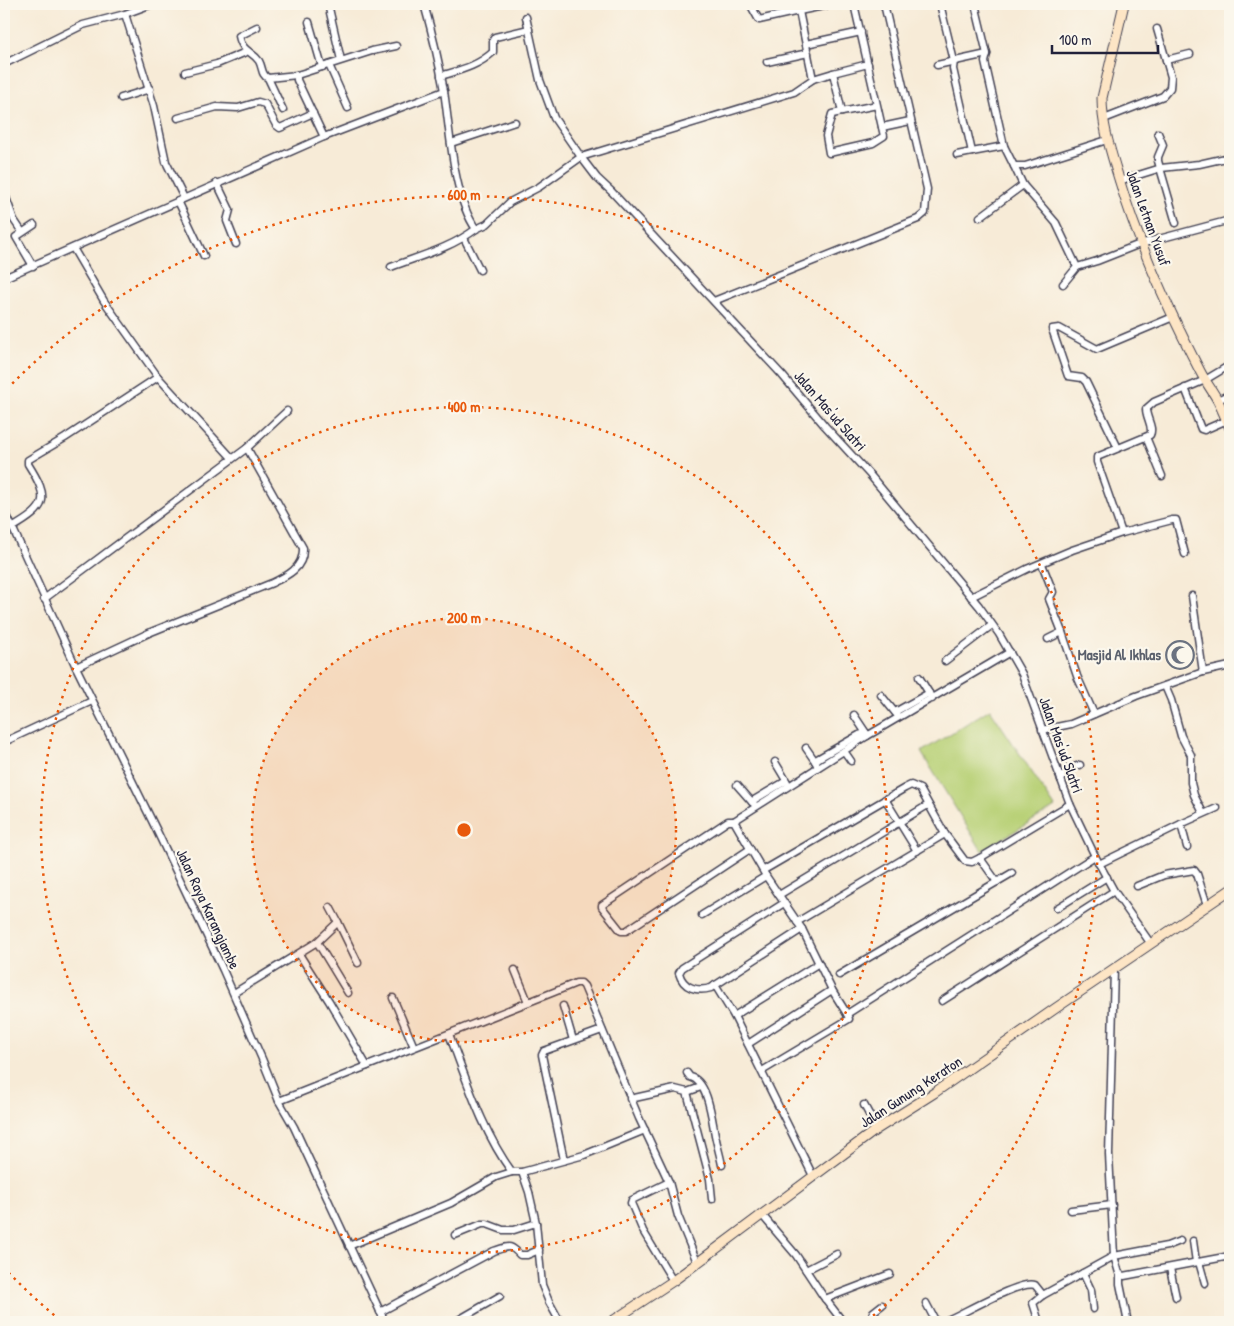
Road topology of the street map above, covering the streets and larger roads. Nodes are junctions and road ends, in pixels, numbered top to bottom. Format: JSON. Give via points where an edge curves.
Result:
{"nodes":[{"id":1,"x":152,"y":4,"type":"edge"},
{"id":2,"x":328,"y":4,"type":"edge"},
{"id":3,"x":424,"y":4,"type":"edge"},
{"id":4,"x":750,"y":4,"type":"edge"},
{"id":5,"x":833,"y":4,"type":"edge"},
{"id":6,"x":854,"y":4,"type":"edge"},
{"id":7,"x":884,"y":4,"type":"edge"},
{"id":8,"x":940,"y":4,"type":"edge"},
{"id":9,"x":976,"y":4,"type":"edge"},
{"id":10,"x":1124,"y":4,"type":"edge"},
{"id":11,"x":798,"y":11,"type":"junction"},
{"id":12,"x":125,"y":14,"type":"junction"},
{"id":13,"x":526,"y":17,"type":"dead end"},
{"id":14,"x":309,"y":22,"type":"dead end"},
{"id":15,"x":257,"y":27,"type":"dead end"},
{"id":16,"x":529,"y":29,"type":"junction"},
{"id":17,"x":1157,"y":29,"type":"dead end"},
{"id":18,"x":861,"y":32,"type":"junction"},
{"id":19,"x":806,"y":44,"type":"junction"},
{"id":20,"x":396,"y":46,"type":"dead end"},
{"id":21,"x":246,"y":52,"type":"junction"},
{"id":22,"x":808,"y":54,"type":"junction"},
{"id":23,"x":987,"y":54,"type":"junction"},
{"id":24,"x":1190,"y":54,"type":"dead end"},
{"id":25,"x":341,"y":60,"type":"junction"},
{"id":26,"x":1166,"y":60,"type":"junction"},
{"id":27,"x":954,"y":61,"type":"junction"},
{"id":28,"x":767,"y":62,"type":"dead end"},
{"id":29,"x":4,"y":64,"type":"edge"},
{"id":30,"x":868,"y":64,"type":"junction"},
{"id":31,"x":937,"y":65,"type":"dead end"},
{"id":32,"x":326,"y":66,"type":"junction"},
{"id":33,"x":185,"y":72,"type":"dead end"},
{"id":34,"x":832,"y":73,"type":"junction"},
{"id":35,"x":297,"y":75,"type":"junction"},
{"id":36,"x":441,"y":76,"type":"junction"},
{"id":37,"x":268,"y":78,"type":"junction"},
{"id":38,"x":810,"y":81,"type":"junction"},
{"id":39,"x":150,"y":89,"type":"junction"},
{"id":40,"x":444,"y":91,"type":"junction"},
{"id":41,"x":121,"y":98,"type":"dead end"},
{"id":42,"x":877,"y":105,"type":"junction"},
{"id":43,"x":348,"y":108,"type":"dead end"},
{"id":44,"x":283,"y":110,"type":"dead end"},
{"id":45,"x":842,"y":112,"type":"junction"},
{"id":46,"x":313,"y":113,"type":"junction"},
{"id":47,"x":178,"y":118,"type":"dead end"},
{"id":48,"x":1104,"y":119,"type":"junction"},
{"id":49,"x":910,"y":121,"type":"junction"},
{"id":50,"x":515,"y":122,"type":"dead end"},
{"id":51,"x":882,"y":127,"type":"junction"},
{"id":52,"x":1158,"y":133,"type":"dead end"},
{"id":53,"x":324,"y":137,"type":"junction"},
{"id":54,"x":1107,"y":140,"type":"junction"},
{"id":55,"x":451,"y":143,"type":"junction"},
{"id":56,"x":1004,"y":146,"type":"junction"},
{"id":57,"x":972,"y":152,"type":"junction"},
{"id":58,"x":957,"y":155,"type":"dead end"},
{"id":59,"x":581,"y":157,"type":"junction"},
{"id":60,"x":1230,"y":157,"type":"edge"},
{"id":61,"x":1014,"y":166,"type":"junction"},
{"id":62,"x":1161,"y":168,"type":"junction"},
{"id":63,"x":1119,"y":181,"type":"junction"},
{"id":64,"x":217,"y":183,"type":"junction"},
{"id":65,"x":1023,"y":185,"type":"junction"},
{"id":66,"x":4,"y":192,"type":"edge"},
{"id":67,"x":181,"y":200,"type":"junction"},
{"id":68,"x":980,"y":217,"type":"dead end"},
{"id":69,"x":1230,"y":220,"type":"edge"},
{"id":70,"x":1176,"y":222,"type":"dead end"},
{"id":71,"x":34,"y":225,"type":"dead end"},
{"id":72,"x":476,"y":229,"type":"junction"},
{"id":73,"x":22,"y":232,"type":"junction"},
{"id":74,"x":464,"y":238,"type":"junction"},
{"id":75,"x":236,"y":244,"type":"dead end"},
{"id":76,"x":1140,"y":244,"type":"junction"},
{"id":77,"x":73,"y":248,"type":"junction"},
{"id":78,"x":204,"y":256,"type":"dead end"},
{"id":79,"x":34,"y":266,"type":"junction"},
{"id":80,"x":391,"y":267,"type":"dead end"},
{"id":81,"x":1077,"y":267,"type":"junction"},
{"id":82,"x":480,"y":270,"type":"dead end"},
{"id":83,"x":4,"y":278,"type":"edge"},
{"id":84,"x":1063,"y":284,"type":"dead end"},
{"id":85,"x":714,"y":301,"type":"junction"},
{"id":86,"x":1173,"y":317,"type":"junction"},
{"id":87,"x":1230,"y":365,"type":"edge"},
{"id":88,"x":158,"y":377,"type":"junction"},
{"id":89,"x":1205,"y":380,"type":"junction"},
{"id":90,"x":1185,"y":388,"type":"junction"},
{"id":91,"x":1230,"y":394,"type":"edge"},
{"id":92,"x":1218,"y":400,"type":"junction"},
{"id":93,"x":287,"y":411,"type":"dead end"},
{"id":94,"x":1228,"y":424,"type":"edge"},
{"id":95,"x":1146,"y":437,"type":"junction"},
{"id":96,"x":247,"y":448,"type":"junction"},
{"id":97,"x":1118,"y":448,"type":"junction"},
{"id":98,"x":232,"y":458,"type":"junction"},
{"id":99,"x":1162,"y":476,"type":"dead end"},
{"id":100,"x":4,"y":509,"type":"edge"},
{"id":101,"x":12,"y":528,"type":"junction"},
{"id":102,"x":1122,"y":533,"type":"junction"},
{"id":103,"x":1185,"y":554,"type":"dead end"},
{"id":104,"x":1042,"y":564,"type":"junction"},
{"id":105,"x":1192,"y":596,"type":"dead end"},
{"id":106,"x":971,"y":597,"type":"junction"},
{"id":107,"x":44,"y":599,"type":"junction"},
{"id":108,"x":992,"y":625,"type":"junction"},
{"id":109,"x":1062,"y":632,"type":"junction"},
{"id":110,"x":1048,"y":639,"type":"dead end"},
{"id":111,"x":1010,"y":652,"type":"junction"},
{"id":112,"x":945,"y":661,"type":"dead end"},
{"id":113,"x":76,"y":666,"type":"junction"},
{"id":114,"x":1230,"y":666,"type":"edge"},
{"id":115,"x":1203,"y":672,"type":"junction"},
{"id":116,"x":919,"y":677,"type":"dead end"},
{"id":117,"x":1165,"y":686,"type":"junction"},
{"id":118,"x":881,"y":695,"type":"dead end"},
{"id":119,"x":930,"y":696,"type":"junction"},
{"id":120,"x":92,"y":700,"type":"junction"},
{"id":121,"x":1094,"y":714,"type":"junction"},
{"id":122,"x":854,"y":715,"type":"dead end"},
{"id":123,"x":897,"y":715,"type":"junction"},
{"id":124,"x":1042,"y":730,"type":"junction"},
{"id":125,"x":866,"y":734,"type":"junction"},
{"id":126,"x":4,"y":742,"type":"edge"},
{"id":127,"x":806,"y":748,"type":"dead end"},
{"id":128,"x":844,"y":751,"type":"junction"},
{"id":129,"x":851,"y":761,"type":"dead end"},
{"id":130,"x":775,"y":762,"type":"dead end"},
{"id":131,"x":817,"y":764,"type":"junction"},
{"id":132,"x":1080,"y":765,"type":"dead end"},
{"id":133,"x":1061,"y":780,"type":"junction"},
{"id":134,"x":787,"y":783,"type":"junction"},
{"id":135,"x":737,"y":785,"type":"dead end"},
{"id":136,"x":885,"y":799,"type":"junction"},
{"id":137,"x":754,"y":804,"type":"junction"},
{"id":138,"x":1070,"y":804,"type":"junction"},
{"id":139,"x":928,"y":805,"type":"junction"},
{"id":140,"x":1217,"y":808,"type":"dead end"},
{"id":141,"x":1203,"y":813,"type":"junction"},
{"id":142,"x":734,"y":821,"type":"junction"},
{"id":143,"x":899,"y":822,"type":"junction"},
{"id":144,"x":1181,"y":824,"type":"junction"},
{"id":145,"x":944,"y":834,"type":"junction"},
{"id":146,"x":1187,"y":847,"type":"dead end"},
{"id":147,"x":750,"y":849,"type":"junction"},
{"id":148,"x":917,"y":850,"type":"junction"},
{"id":149,"x":1095,"y":856,"type":"junction"},
{"id":150,"x":980,"y":858,"type":"junction"},
{"id":151,"x":1100,"y":864,"type":"junction"},
{"id":152,"x":765,"y":873,"type":"junction"},
{"id":153,"x":1012,"y":873,"type":"dead end"},
{"id":154,"x":1107,"y":877,"type":"junction"},
{"id":155,"x":997,"y":882,"type":"junction"},
{"id":156,"x":1137,"y":886,"type":"dead end"},
{"id":157,"x":1230,"y":890,"type":"edge"},
{"id":158,"x":1114,"y":891,"type":"junction"},
{"id":159,"x":779,"y":895,"type":"junction"},
{"id":160,"x":784,"y":903,"type":"junction"},
{"id":161,"x":1208,"y":905,"type":"junction"},
{"id":162,"x":330,"y":907,"type":"dead end"},
{"id":163,"x":1057,"y":908,"type":"dead end"},
{"id":164,"x":702,"y":915,"type":"dead end"},
{"id":165,"x":338,"y":922,"type":"junction"},
{"id":166,"x":798,"y":922,"type":"junction"},
{"id":167,"x":802,"y":930,"type":"junction"},
{"id":168,"x":317,"y":942,"type":"junction"},
{"id":169,"x":1151,"y":944,"type":"junction"},
{"id":170,"x":299,"y":954,"type":"junction"},
{"id":171,"x":358,"y":963,"type":"dead end"},
{"id":172,"x":819,"y":964,"type":"junction"},
{"id":173,"x":1114,"y":969,"type":"junction"},
{"id":174,"x":515,"y":970,"type":"dead end"},
{"id":175,"x":839,"y":975,"type":"dead end"},
{"id":176,"x":714,"y":985,"type":"junction"},
{"id":177,"x":832,"y":990,"type":"junction"},
{"id":178,"x":348,"y":993,"type":"dead end"},
{"id":179,"x":234,"y":994,"type":"junction"},
{"id":180,"x":393,"y":998,"type":"dead end"},
{"id":181,"x":942,"y":1001,"type":"dead end"},
{"id":182,"x":528,"y":1002,"type":"junction"},
{"id":183,"x":563,"y":1006,"type":"dead end"},
{"id":184,"x":847,"y":1014,"type":"junction"},
{"id":185,"x":734,"y":1016,"type":"junction"},
{"id":186,"x":602,"y":1030,"type":"junction"},
{"id":187,"x":449,"y":1034,"type":"junction"},
{"id":188,"x":573,"y":1040,"type":"junction"},
{"id":189,"x":748,"y":1044,"type":"junction"},
{"id":190,"x":414,"y":1047,"type":"junction"},
{"id":191,"x":367,"y":1066,"type":"junction"},
{"id":192,"x":762,"y":1071,"type":"junction"},
{"id":193,"x":687,"y":1073,"type":"dead end"},
{"id":194,"x":701,"y":1087,"type":"junction"},
{"id":195,"x":687,"y":1092,"type":"junction"},
{"id":196,"x":630,"y":1099,"type":"junction"},
{"id":197,"x":279,"y":1102,"type":"junction"},
{"id":198,"x":864,"y":1105,"type":"dead end"},
{"id":199,"x":877,"y":1129,"type":"junction"},
{"id":200,"x":645,"y":1130,"type":"junction"},
{"id":201,"x":564,"y":1160,"type":"junction"},
{"id":202,"x":722,"y":1166,"type":"dead end"},
{"id":203,"x":512,"y":1172,"type":"junction"},
{"id":204,"x":522,"y":1172,"type":"junction"},
{"id":205,"x":813,"y":1176,"type":"junction"},
{"id":206,"x":669,"y":1182,"type":"junction"},
{"id":207,"x":712,"y":1199,"type":"dead end"},
{"id":208,"x":1112,"y":1205,"type":"junction"},
{"id":209,"x":1071,"y":1210,"type":"dead end"},
{"id":210,"x":762,"y":1215,"type":"junction"},
{"id":211,"x":536,"y":1223,"type":"junction"},
{"id":212,"x":455,"y":1235,"type":"dead end"},
{"id":213,"x":1180,"y":1241,"type":"dead end"},
{"id":214,"x":1193,"y":1241,"type":"dead end"},
{"id":215,"x":349,"y":1246,"type":"junction"},
{"id":216,"x":539,"y":1250,"type":"junction"},
{"id":217,"x":837,"y":1254,"type":"dead end"},
{"id":218,"x":1114,"y":1256,"type":"junction"},
{"id":219,"x":1230,"y":1256,"type":"edge"},
{"id":220,"x":697,"y":1262,"type":"junction"},
{"id":221,"x":1198,"y":1262,"type":"junction"},
{"id":222,"x":1170,"y":1268,"type":"junction"},
{"id":223,"x":806,"y":1270,"type":"junction"},
{"id":224,"x":1083,"y":1273,"type":"junction"},
{"id":225,"x":890,"y":1274,"type":"dead end"},
{"id":226,"x":1120,"y":1275,"type":"junction"},
{"id":227,"x":673,"y":1281,"type":"junction"},
{"id":228,"x":1205,"y":1282,"type":"dead end"},
{"id":229,"x":1043,"y":1294,"type":"junction"},
{"id":230,"x":500,"y":1296,"type":"dead end"},
{"id":231,"x":1176,"y":1297,"type":"dead end"},
{"id":232,"x":825,"y":1300,"type":"junction"},
{"id":233,"x":926,"y":1303,"type":"dead end"},
{"id":234,"x":882,"y":1305,"type":"dead end"},
{"id":235,"x":1093,"y":1309,"type":"dead end"},
{"id":236,"x":380,"y":1312,"type":"junction"},
{"id":237,"x":1127,"y":1318,"type":"dead end"},
{"id":238,"x":957,"y":1320,"type":"edge"},
{"id":239,"x":385,"y":1322,"type":"edge"},
{"id":240,"x":455,"y":1322,"type":"edge"},
{"id":241,"x":560,"y":1322,"type":"edge"},
{"id":242,"x":611,"y":1322,"type":"edge"},
{"id":243,"x":843,"y":1322,"type":"edge"},
{"id":244,"x":867,"y":1322,"type":"edge"},
{"id":245,"x":936,"y":1322,"type":"edge"},
{"id":246,"x":943,"y":1322,"type":"edge"},
{"id":247,"x":1040,"y":1322,"type":"edge"}],
"edges":[{"from":1,"to":12,"type":"street"},
{"from":2,"to":25,"type":"street"},
{"from":3,"to":36,"type":"street"},
{"from":4,"to":11,"type":"street","via":[[759,20]]},
{"from":5,"to":11,"type":"street"},
{"from":6,"to":18,"type":"street"},
{"from":7,"to":49,"type":"street"},
{"from":8,"to":27,"type":"street"},
{"from":9,"to":23,"type":"street"},
{"from":10,"to":48,"type":"street","name":"Jalan Letnan Yusuf","via":[[1102,98]]},
{"from":11,"to":19,"type":"street"},
{"from":12,"to":29,"type":"street","via":[[83,24]]},
{"from":12,"to":39,"type":"street"},
{"from":13,"to":16,"type":"street","name":"Jalan Mas'ud Slatri"},
{"from":14,"to":32,"type":"street"},
{"from":15,"to":21,"type":"street","via":[[239,36]]},
{"from":16,"to":36,"type":"street","via":[[495,37],[492,54],[468,68]]},
{"from":16,"to":59,"type":"street","name":"Jalan Mas'ud Slatri","via":[[540,80],[554,118]]},
{"from":17,"to":26,"type":"street"},
{"from":18,"to":19,"type":"street"},
{"from":18,"to":30,"type":"street"},
{"from":19,"to":22,"type":"street"},
{"from":20,"to":25,"type":"street"},
{"from":21,"to":33,"type":"street"},
{"from":21,"to":37,"type":"street","via":[[258,60]]},
{"from":22,"to":28,"type":"street"},
{"from":22,"to":38,"type":"street"},
{"from":23,"to":27,"type":"street"},
{"from":23,"to":56,"type":"street","via":[[985,62]]},
{"from":24,"to":26,"type":"street"},
{"from":25,"to":32,"type":"street"},
{"from":26,"to":48,"type":"street","via":[[1171,85],[1163,96]]},
{"from":27,"to":31,"type":"street"},
{"from":27,"to":57,"type":"street"},
{"from":30,"to":34,"type":"street"},
{"from":30,"to":42,"type":"street"},
{"from":32,"to":35,"type":"street"},
{"from":32,"to":43,"type":"street"},
{"from":34,"to":38,"type":"street"},
{"from":34,"to":45,"type":"street"},
{"from":35,"to":37,"type":"street"},
{"from":35,"to":46,"type":"street"},
{"from":36,"to":40,"type":"street"},
{"from":37,"to":44,"type":"street"},
{"from":38,"to":59,"type":"street","via":[[794,92]]},
{"from":39,"to":41,"type":"street"},
{"from":39,"to":67,"type":"street","via":[[162,152]]},
{"from":40,"to":53,"type":"street"},
{"from":40,"to":55,"type":"street"},
{"from":42,"to":45,"type":"street"},
{"from":42,"to":51,"type":"street"},
{"from":45,"to":51,"type":"street","via":[[832,114],[826,136],[830,153],[873,143],[884,136]]},
{"from":46,"to":47,"type":"street","via":[[280,128],[265,104],[258,102],[243,108],[217,107]]},
{"from":46,"to":53,"type":"street"},
{"from":48,"to":54,"type":"street","name":"Jalan Letnan Yusuf"},
{"from":49,"to":51,"type":"street"},
{"from":49,"to":85,"type":"street","via":[[927,189],[925,212],[918,220]]},
{"from":50,"to":55,"type":"street"},
{"from":52,"to":62,"type":"street","via":[[1163,145],[1158,157]]},
{"from":53,"to":64,"type":"street"},
{"from":54,"to":61,"type":"street","via":[[1025,166]]},
{"from":54,"to":63,"type":"street","name":"Jalan Letnan Yusuf"},
{"from":55,"to":72,"type":"street","via":[[466,211]]},
{"from":56,"to":57,"type":"street"},
{"from":56,"to":61,"type":"street"},
{"from":57,"to":58,"type":"street"},
{"from":59,"to":72,"type":"street","via":[[539,187],[510,202],[487,224]]},
{"from":59,"to":85,"type":"street","name":"Jalan Mas'ud Slatri"},
{"from":60,"to":62,"type":"street"},
{"from":61,"to":65,"type":"street"},
{"from":62,"to":63,"type":"street"},
{"from":62,"to":70,"type":"street"},
{"from":63,"to":76,"type":"street","name":"Jalan Letnan Yusuf"},
{"from":64,"to":67,"type":"street"},
{"from":64,"to":75,"type":"street","via":[[230,210],[227,221]]},
{"from":65,"to":68,"type":"street"},
{"from":65,"to":81,"type":"street","via":[[1056,223]]},
{"from":66,"to":73,"type":"street"},
{"from":67,"to":77,"type":"street"},
{"from":67,"to":78,"type":"street"},
{"from":69,"to":76,"type":"street"},
{"from":71,"to":73,"type":"street"},
{"from":72,"to":74,"type":"street"},
{"from":73,"to":79,"type":"street","via":[[16,237]]},
{"from":74,"to":80,"type":"street"},
{"from":74,"to":82,"type":"street"},
{"from":76,"to":81,"type":"street"},
{"from":76,"to":86,"type":"street","name":"Jalan Letnan Yusuf"},
{"from":77,"to":79,"type":"street"},
{"from":77,"to":88,"type":"street","via":[[104,301]]},
{"from":79,"to":83,"type":"street"},
{"from":81,"to":84,"type":"street"},
{"from":85,"to":106,"type":"street","name":"Jalan Mas'ud Slatri","via":[[870,475]]},
{"from":86,"to":89,"type":"street","name":"Jalan Letnan Yusuf"},
{"from":86,"to":97,"type":"street","via":[[1095,349],[1059,328],[1052,329],[1068,376],[1085,380]]},
{"from":87,"to":89,"type":"street"},
{"from":88,"to":98,"type":"street"},
{"from":88,"to":101,"type":"street","via":[[28,460],[43,496],[36,513]]},
{"from":89,"to":90,"type":"street"},
{"from":89,"to":92,"type":"street","name":"Jalan Letnan Yusuf"},
{"from":90,"to":94,"type":"street","via":[[1201,429]]},
{"from":90,"to":95,"type":"street","via":[[1148,407],[1146,415],[1152,431]]},
{"from":91,"to":92,"type":"street"},
{"from":92,"to":94,"type":"street","name":"Jalan Letnan Yusuf"},
{"from":93,"to":96,"type":"street"},
{"from":95,"to":97,"type":"street"},
{"from":95,"to":99,"type":"street"},
{"from":96,"to":98,"type":"street"},
{"from":96,"to":113,"type":"street","via":[[303,548],[304,558],[290,574],[272,584],[169,624]]},
{"from":97,"to":102,"type":"street","via":[[1098,457],[1096,462]]},
{"from":98,"to":107,"type":"street"},
{"from":100,"to":101,"type":"street","name":"Jalan Raya Karangjambe"},
{"from":101,"to":107,"type":"street","name":"Jalan Raya Karangjambe"},
{"from":102,"to":103,"type":"street","via":[[1176,520]]},
{"from":102,"to":104,"type":"street"},
{"from":104,"to":106,"type":"street"},
{"from":104,"to":109,"type":"street","via":[[1053,592],[1049,599]]},
{"from":105,"to":115,"type":"street"},
{"from":106,"to":108,"type":"street","name":"Jalan Mas'ud Slatri"},
{"from":107,"to":113,"type":"street","name":"Jalan Raya Karangjambe"},
{"from":108,"to":111,"type":"street","name":"Jalan Mas'ud Slatri"},
{"from":108,"to":112,"type":"street"},
{"from":109,"to":110,"type":"street"},
{"from":109,"to":121,"type":"street"},
{"from":111,"to":119,"type":"street"},
{"from":111,"to":124,"type":"street","name":"Jalan Mas'ud Slatri","via":[[1022,674]]},
{"from":113,"to":120,"type":"street","name":"Jalan Raya Karangjambe"},
{"from":114,"to":115,"type":"street"},
{"from":115,"to":117,"type":"street"},
{"from":116,"to":119,"type":"street"},
{"from":117,"to":121,"type":"street"},
{"from":117,"to":141,"type":"street","via":[[1179,731],[1191,755],[1191,782]]},
{"from":118,"to":123,"type":"street"},
{"from":119,"to":123,"type":"street"},
{"from":120,"to":126,"type":"street"},
{"from":120,"to":179,"type":"street","name":"Jalan Raya Karangjambe"},
{"from":121,"to":124,"type":"street","via":[[1071,724]]},
{"from":122,"to":125,"type":"street"},
{"from":123,"to":125,"type":"street"},
{"from":124,"to":133,"type":"street","name":"Jalan Mas'ud Slatri"},
{"from":125,"to":128,"type":"street"},
{"from":125,"to":131,"type":"street","via":[[855,737]]},
{"from":127,"to":131,"type":"street"},
{"from":128,"to":129,"type":"street"},
{"from":128,"to":131,"type":"street"},
{"from":130,"to":134,"type":"street"},
{"from":131,"to":134,"type":"street"},
{"from":132,"to":133,"type":"street","via":[[1068,769]]},
{"from":133,"to":138,"type":"street","name":"Jalan Mas'ud Slatri"},
{"from":134,"to":137,"type":"street"},
{"from":135,"to":137,"type":"street"},
{"from":136,"to":139,"type":"street","via":[[911,786],[920,789]]},
{"from":136,"to":143,"type":"street"},
{"from":136,"to":152,"type":"street"},
{"from":137,"to":142,"type":"street"},
{"from":138,"to":149,"type":"street","name":"Jalan Mas'ud Slatri"},
{"from":138,"to":150,"type":"street"},
{"from":139,"to":143,"type":"street"},
{"from":139,"to":145,"type":"street"},
{"from":140,"to":141,"type":"street"},
{"from":141,"to":144,"type":"street"},
{"from":142,"to":147,"type":"street"},
{"from":142,"to":147,"type":"street","via":[[728,821],[663,863],[602,907],[621,931],[626,931]]},
{"from":143,"to":148,"type":"street"},
{"from":143,"to":159,"type":"street"},
{"from":144,"to":146,"type":"street"},
{"from":144,"to":151,"type":"street"},
{"from":145,"to":148,"type":"street"},
{"from":145,"to":150,"type":"street","via":[[965,861]]},
{"from":147,"to":152,"type":"street"},
{"from":148,"to":166,"type":"street"},
{"from":149,"to":151,"type":"street","name":"Jalan Mas'ud Slatri"},
{"from":149,"to":184,"type":"street"},
{"from":150,"to":155,"type":"street"},
{"from":151,"to":154,"type":"street","name":"Jalan Mas'ud Slatri"},
{"from":152,"to":159,"type":"street"},
{"from":152,"to":164,"type":"street"},
{"from":153,"to":155,"type":"street"},
{"from":154,"to":158,"type":"street","name":"Jalan Mas'ud Slatri"},
{"from":154,"to":163,"type":"street"},
{"from":155,"to":175,"type":"street"},
{"from":156,"to":161,"type":"street","via":[[1164,875],[1194,870]]},
{"from":157,"to":161,"type":"street","name":"Jalan Gunung Keraton"},
{"from":158,"to":169,"type":"street","name":"Jalan Mas'ud Slatri"},
{"from":158,"to":181,"type":"street"},
{"from":159,"to":160,"type":"street"},
{"from":160,"to":166,"type":"street"},
{"from":160,"to":176,"type":"street","via":[[679,971],[682,982],[693,989],[707,989]]},
{"from":161,"to":169,"type":"street","name":"Jalan Gunung Keraton"},
{"from":162,"to":165,"type":"street"},
{"from":165,"to":168,"type":"street"},
{"from":165,"to":171,"type":"street"},
{"from":166,"to":167,"type":"street"},
{"from":167,"to":172,"type":"street"},
{"from":167,"to":176,"type":"street"},
{"from":168,"to":170,"type":"street"},
{"from":168,"to":178,"type":"street"},
{"from":169,"to":173,"type":"street","name":"Jalan Gunung Keraton"},
{"from":170,"to":179,"type":"street"},
{"from":170,"to":191,"type":"street"},
{"from":172,"to":177,"type":"street"},
{"from":172,"to":185,"type":"street"},
{"from":173,"to":199,"type":"street","name":"Jalan Gunung Keraton"},
{"from":173,"to":208,"type":"street"},
{"from":174,"to":182,"type":"street"},
{"from":176,"to":185,"type":"street"},
{"from":177,"to":184,"type":"street"},
{"from":177,"to":189,"type":"street"},
{"from":179,"to":197,"type":"street","name":"Jalan Raya Karangjambe"},
{"from":180,"to":190,"type":"street"},
{"from":182,"to":186,"type":"street","via":[[580,983]]},
{"from":182,"to":187,"type":"street"},
{"from":183,"to":188,"type":"street"},
{"from":184,"to":192,"type":"street","via":[[849,1019]]},
{"from":185,"to":189,"type":"street"},
{"from":186,"to":188,"type":"street"},
{"from":186,"to":196,"type":"street"},
{"from":187,"to":190,"type":"street"},
{"from":187,"to":203,"type":"street","via":[[490,1138]]},
{"from":188,"to":201,"type":"street","via":[[544,1051],[542,1055]]},
{"from":189,"to":192,"type":"street"},
{"from":190,"to":191,"type":"street"},
{"from":191,"to":197,"type":"street"},
{"from":192,"to":205,"type":"street"},
{"from":193,"to":194,"type":"street"},
{"from":194,"to":195,"type":"street"},
{"from":194,"to":202,"type":"street","via":[[709,1102]]},
{"from":195,"to":196,"type":"street","via":[[674,1089]]},
{"from":195,"to":207,"type":"street","via":[[710,1179]]},
{"from":196,"to":200,"type":"street"},
{"from":197,"to":215,"type":"street","name":"Jalan Raya Karangjambe","via":[[294,1127]]},
{"from":198,"to":199,"type":"street"},
{"from":199,"to":205,"type":"street","name":"Jalan Gunung Keraton"},
{"from":200,"to":201,"type":"street"},
{"from":200,"to":206,"type":"street"},
{"from":201,"to":204,"type":"street"},
{"from":203,"to":204,"type":"street"},
{"from":203,"to":215,"type":"street","via":[[496,1177],[451,1203]]},
{"from":204,"to":211,"type":"street"},
{"from":205,"to":210,"type":"street","name":"Jalan Gunung Keraton"},
{"from":206,"to":220,"type":"street","via":[[678,1216]]},
{"from":206,"to":227,"type":"street","via":[[630,1203]]},
{"from":208,"to":209,"type":"street"},
{"from":208,"to":218,"type":"street"},
{"from":210,"to":220,"type":"street","name":"Jalan Gunung Keraton"},
{"from":210,"to":223,"type":"street"},
{"from":211,"to":212,"type":"street","via":[[508,1230],[482,1224]]},
{"from":211,"to":216,"type":"street"},
{"from":213,"to":218,"type":"street"},
{"from":214,"to":221,"type":"street"},
{"from":215,"to":236,"type":"street","name":"Jalan Raya Karangjambe"},
{"from":216,"to":236,"type":"street","via":[[523,1256],[510,1247],[494,1251]]},
{"from":216,"to":241,"type":"street","via":[[542,1285]]},
{"from":217,"to":223,"type":"street"},
{"from":218,"to":224,"type":"street"},
{"from":218,"to":226,"type":"street"},
{"from":219,"to":221,"type":"street"},
{"from":220,"to":227,"type":"street","name":"Jalan Gunung Keraton"},
{"from":221,"to":222,"type":"street"},
{"from":221,"to":228,"type":"street"},
{"from":222,"to":226,"type":"street"},
{"from":222,"to":231,"type":"street"},
{"from":223,"to":232,"type":"street"},
{"from":224,"to":229,"type":"street"},
{"from":224,"to":235,"type":"street","via":[[1091,1290]]},
{"from":225,"to":232,"type":"street"},
{"from":226,"to":237,"type":"street"},
{"from":227,"to":242,"type":"street","name":"Jalan Gunung Keraton"},
{"from":229,"to":238,"type":"street","via":[[1035,1286],[1025,1285],[983,1302]]},
{"from":229,"to":247,"type":"street","via":[[1033,1303]]},
{"from":230,"to":240,"type":"street"},
{"from":232,"to":243,"type":"street"},
{"from":233,"to":245,"type":"street"},
{"from":234,"to":244,"type":"street"},
{"from":236,"to":239,"type":"street","name":"Jalan Raya Karangjambe"},
{"from":238,"to":246,"type":"street"}]}
